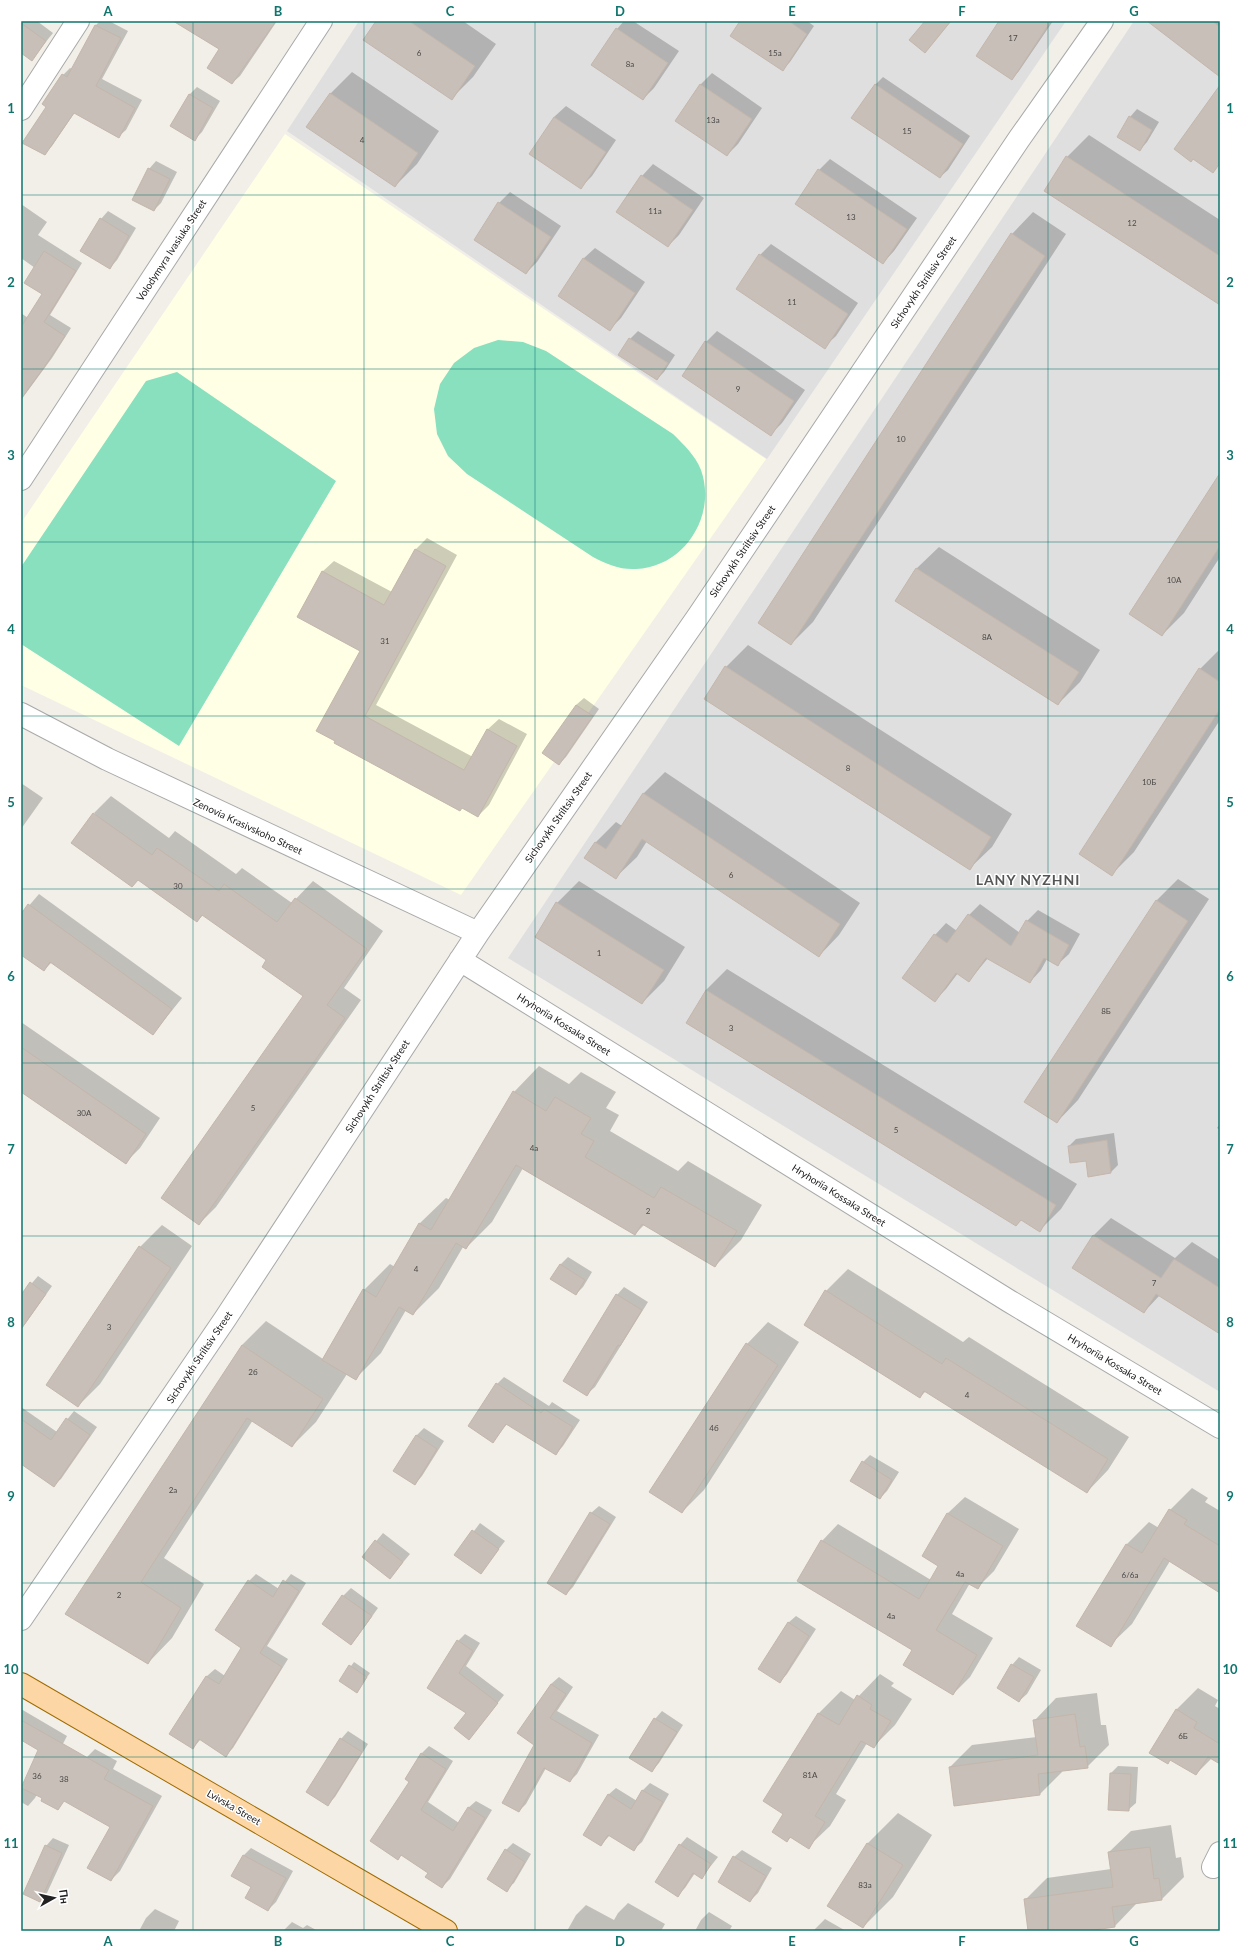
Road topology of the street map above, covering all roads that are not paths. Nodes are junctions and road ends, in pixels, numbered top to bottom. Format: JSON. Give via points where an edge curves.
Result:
{"nodes":[{"id":1,"x":78,"y":21,"type":"edge"},
{"id":2,"x":321,"y":21,"type":"edge"},
{"id":3,"x":1102,"y":21,"type":"edge"},
{"id":4,"x":21,"y":108,"type":"edge"},
{"id":5,"x":21,"y":479,"type":"edge"},
{"id":6,"x":21,"y":714,"type":"edge"},
{"id":7,"x":478,"y":933,"type":"junction"},
{"id":8,"x":460,"y":960,"type":"junction"},
{"id":9,"x":1220,"y":1427,"type":"edge"},
{"id":10,"x":21,"y":1618,"type":"edge"},
{"id":11,"x":21,"y":1684,"type":"edge"},
{"id":12,"x":446,"y":1931,"type":"edge"}],
"edges":[{"from":1,"to":4,"type":"street"},
{"from":2,"to":5,"type":"street","name":"Volodymyra Ivasiuka Street"},
{"from":3,"to":7,"type":"street","name":"Sichovykh Striltsiv Street","via":[[1019,139],[699,615]]},
{"from":6,"to":7,"type":"street","name":"Zenovia Krasivskoho Street","via":[[114,763]]},
{"from":7,"to":8,"type":"street","name":"Sichovykh Striltsiv Street"},
{"from":8,"to":9,"type":"street","name":"Hryhoriia Kossaka Street","via":[[1002,1296]]},
{"from":8,"to":10,"type":"street","name":"Sichovykh Striltsiv Street","via":[[225,1318]]},
{"from":11,"to":12,"type":"main road","name":"Lvivska Street"}]}
